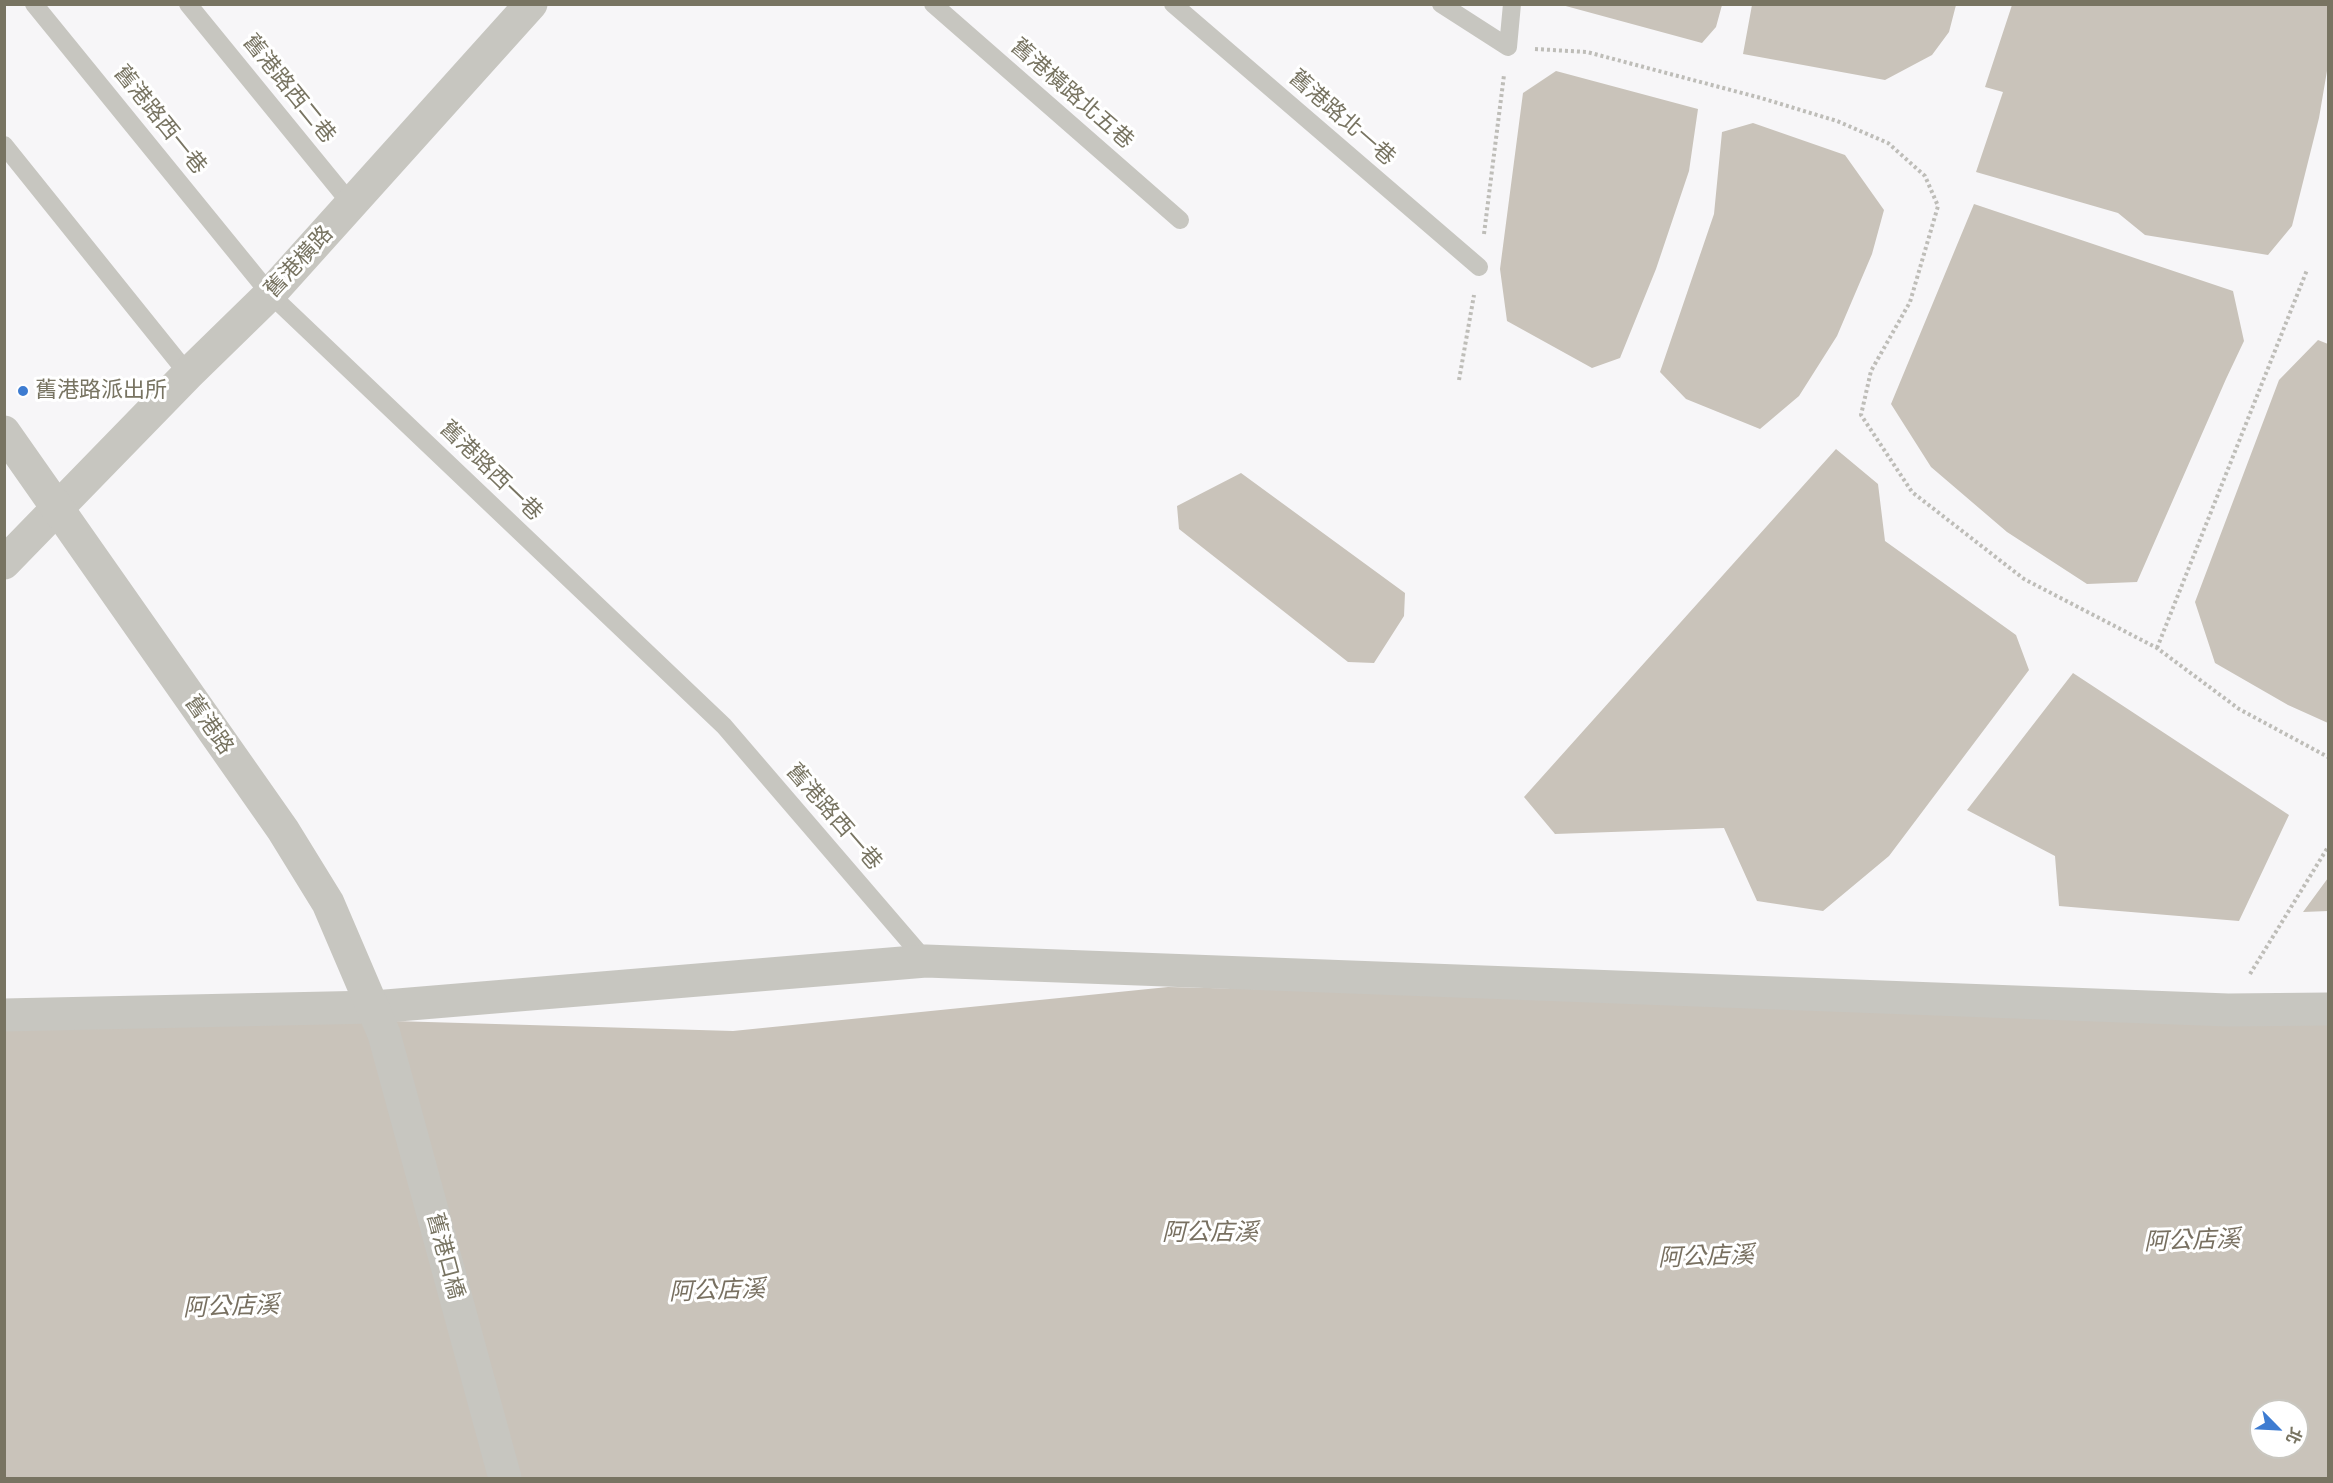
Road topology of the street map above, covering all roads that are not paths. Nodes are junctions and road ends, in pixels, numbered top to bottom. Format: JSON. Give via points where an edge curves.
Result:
{"nodes":[{"id":1,"x":34,"y":4,"type":"edge"},
{"id":2,"x":188,"y":4,"type":"edge"},
{"id":3,"x":531,"y":4,"type":"edge"},
{"id":4,"x":933,"y":4,"type":"edge"},
{"id":5,"x":1173,"y":4,"type":"edge"},
{"id":6,"x":1441,"y":4,"type":"edge"},
{"id":7,"x":1512,"y":4,"type":"edge"},
{"id":8,"x":4,"y":146,"type":"edge"},
{"id":9,"x":352,"y":205,"type":"junction"},
{"id":10,"x":1180,"y":220,"type":"dead end"},
{"id":11,"x":1479,"y":267,"type":"road end"},
{"id":12,"x":270,"y":294,"type":"junction"},
{"id":13,"x":188,"y":374,"type":"junction"},
{"id":14,"x":4,"y":432,"type":"edge"},
{"id":15,"x":58,"y":510,"type":"junction"},
{"id":16,"x":4,"y":563,"type":"edge"},
{"id":17,"x":926,"y":961,"type":"junction"},
{"id":18,"x":2328,"y":1009,"type":"edge"},
{"id":19,"x":4,"y":1015,"type":"edge"},
{"id":20,"x":379,"y":1021,"type":"junction"},
{"id":21,"x":505,"y":1479,"type":"edge"}],
"edges":[{"from":1,"to":12,"type":"lane","name":"舊港路西一巷"},
{"from":2,"to":9,"type":"lane","name":"舊港路西二巷"},
{"from":3,"to":9,"type":"street","name":"舊港橫路"},
{"from":4,"to":10,"type":"lane","name":"舊港橫路北五巷"},
{"from":5,"to":11,"type":"lane","name":"舊港路北一巷"},
{"from":6,"to":7,"type":"lane","via":[[1508,47]]},
{"from":8,"to":13,"type":"lane"},
{"from":9,"to":12,"type":"street","name":"舊港橫路"},
{"from":12,"to":13,"type":"street","name":"舊港橫路"},
{"from":12,"to":17,"type":"lane","name":"舊港路西一巷","via":[[724,726]]},
{"from":13,"to":15,"type":"street","name":"舊港橫路"},
{"from":14,"to":15,"type":"street","name":"舊港路"},
{"from":15,"to":16,"type":"street","name":"舊港橫路"},
{"from":15,"to":20,"type":"street","name":"舊港路","via":[[283,830],[328,903]]},
{"from":17,"to":18,"type":"street","via":[[2228,1010]]},
{"from":17,"to":20,"type":"street"},
{"from":19,"to":20,"type":"street"},
{"from":20,"to":21,"type":"street","name":"舊港口橋"}]}
